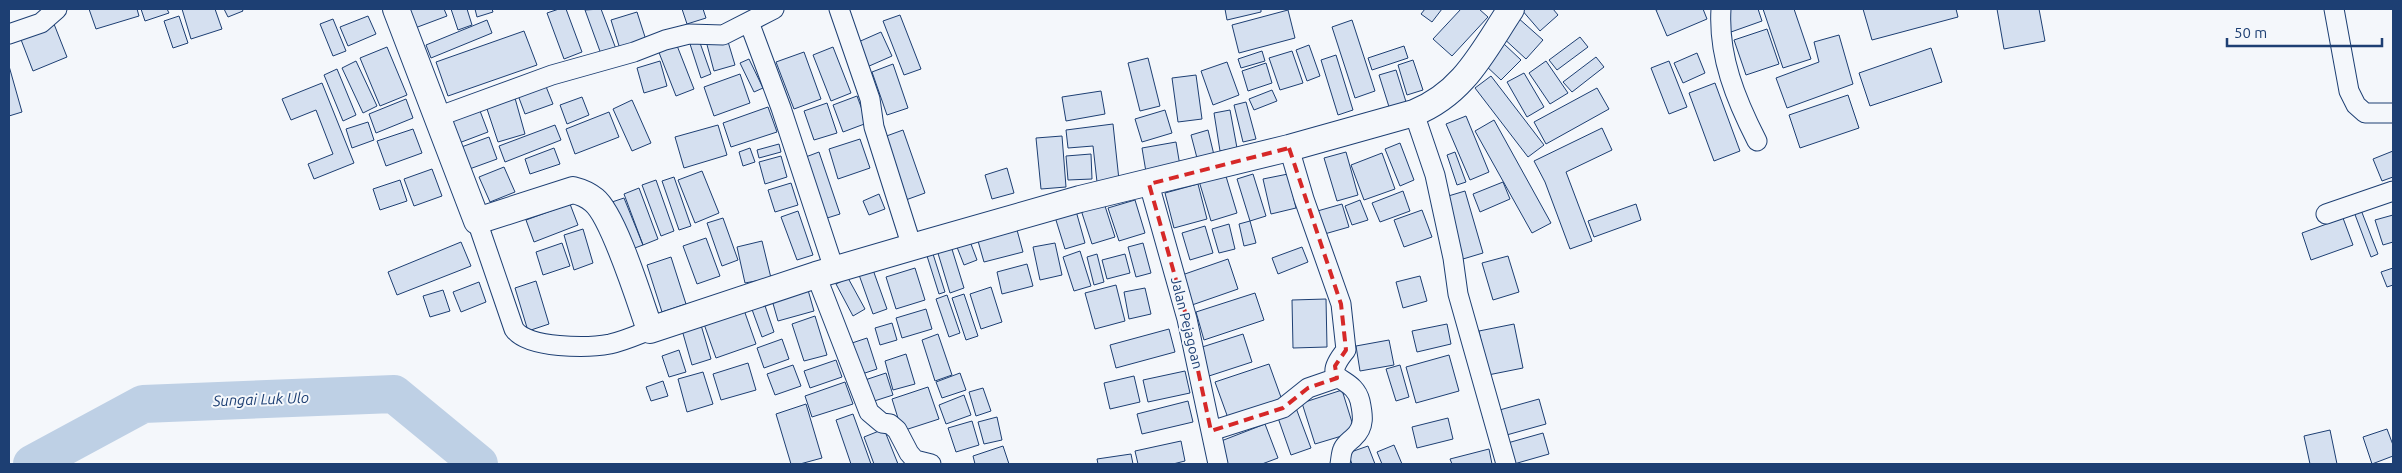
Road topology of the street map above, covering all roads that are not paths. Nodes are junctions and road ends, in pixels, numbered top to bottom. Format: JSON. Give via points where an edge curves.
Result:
{"nodes":[{"id":1,"x":57,"y":9,"type":"edge"},
{"id":2,"x":396,"y":9,"type":"edge"},
{"id":3,"x":774,"y":9,"type":"edge"},
{"id":4,"x":839,"y":9,"type":"edge"},
{"id":5,"x":1512,"y":9,"type":"edge"},
{"id":6,"x":1721,"y":9,"type":"edge"},
{"id":7,"x":2334,"y":9,"type":"edge"},
{"id":8,"x":749,"y":22,"type":"junction"},
{"id":9,"x":9,"y":34,"type":"edge"},
{"id":10,"x":1414,"y":113,"type":"junction"},
{"id":11,"x":2393,"y":113,"type":"edge"},
{"id":12,"x":437,"y":117,"type":"junction"},
{"id":13,"x":1757,"y":141,"type":"dead end"},
{"id":14,"x":1289,"y":148,"type":"junction"},
{"id":15,"x":1149,"y":184,"type":"junction"},
{"id":16,"x":2393,"y":191,"type":"edge"},
{"id":17,"x":2326,"y":214,"type":"dead end"},
{"id":18,"x":477,"y":221,"type":"junction"},
{"id":19,"x":912,"y":247,"type":"junction"},
{"id":20,"x":825,"y":272,"type":"junction"},
{"id":21,"x":650,"y":330,"type":"junction"},
{"id":22,"x":1337,"y":378,"type":"junction"},
{"id":23,"x":1211,"y":431,"type":"junction"},
{"id":24,"x":931,"y":464,"type":"edge"},
{"id":25,"x":1218,"y":464,"type":"edge"},
{"id":26,"x":1340,"y":464,"type":"edge"},
{"id":27,"x":1506,"y":464,"type":"edge"}],
"edges":[{"from":1,"to":9,"type":"street","via":[[41,23]]},
{"from":2,"to":12,"type":"street"},
{"from":3,"to":8,"type":"street"},
{"from":4,"to":19,"type":"street","via":[[870,99],[874,127]]},
{"from":5,"to":10,"type":"street","via":[[1466,78],[1425,109]]},
{"from":6,"to":13,"type":"street","via":[[1720,28],[1728,71],[1738,104]]},
{"from":7,"to":11,"type":"street","via":[[2349,91],[2356,105],[2365,113]]},
{"from":8,"to":12,"type":"street","via":[[723,35],[689,34],[665,40],[552,75]]},
{"from":8,"to":20,"type":"street","via":[[781,108]]},
{"from":10,"to":14,"type":"street"},
{"from":10,"to":27,"type":"street","via":[[1435,175],[1458,294]]},
{"from":12,"to":18,"type":"street"},
{"from":14,"to":15,"type":"street"},
{"from":14,"to":22,"type":"street","via":[[1341,304],[1346,350],[1335,366]]},
{"from":15,"to":19,"type":"street","via":[[1080,199]]},
{"from":15,"to":23,"type":"street","name":"Jalan Pejagoan","via":[[1188,319]]},
{"from":16,"to":17,"type":"street"},
{"from":18,"to":21,"type":"street","via":[[514,329],[520,336],[550,344],[584,347],[611,344]]},
{"from":18,"to":21,"type":"street","via":[[574,190],[586,194],[596,201],[610,226]]},
{"from":19,"to":20,"type":"street"},
{"from":20,"to":21,"type":"street"},
{"from":20,"to":24,"type":"street","via":[[869,412],[897,430],[915,460]]},
{"from":22,"to":23,"type":"street","via":[[1308,388],[1283,408]]},
{"from":22,"to":26,"type":"street","via":[[1356,390],[1363,422],[1360,431],[1343,449]]},
{"from":23,"to":25,"type":"street","name":"Jalan Pejagoan"}]}
